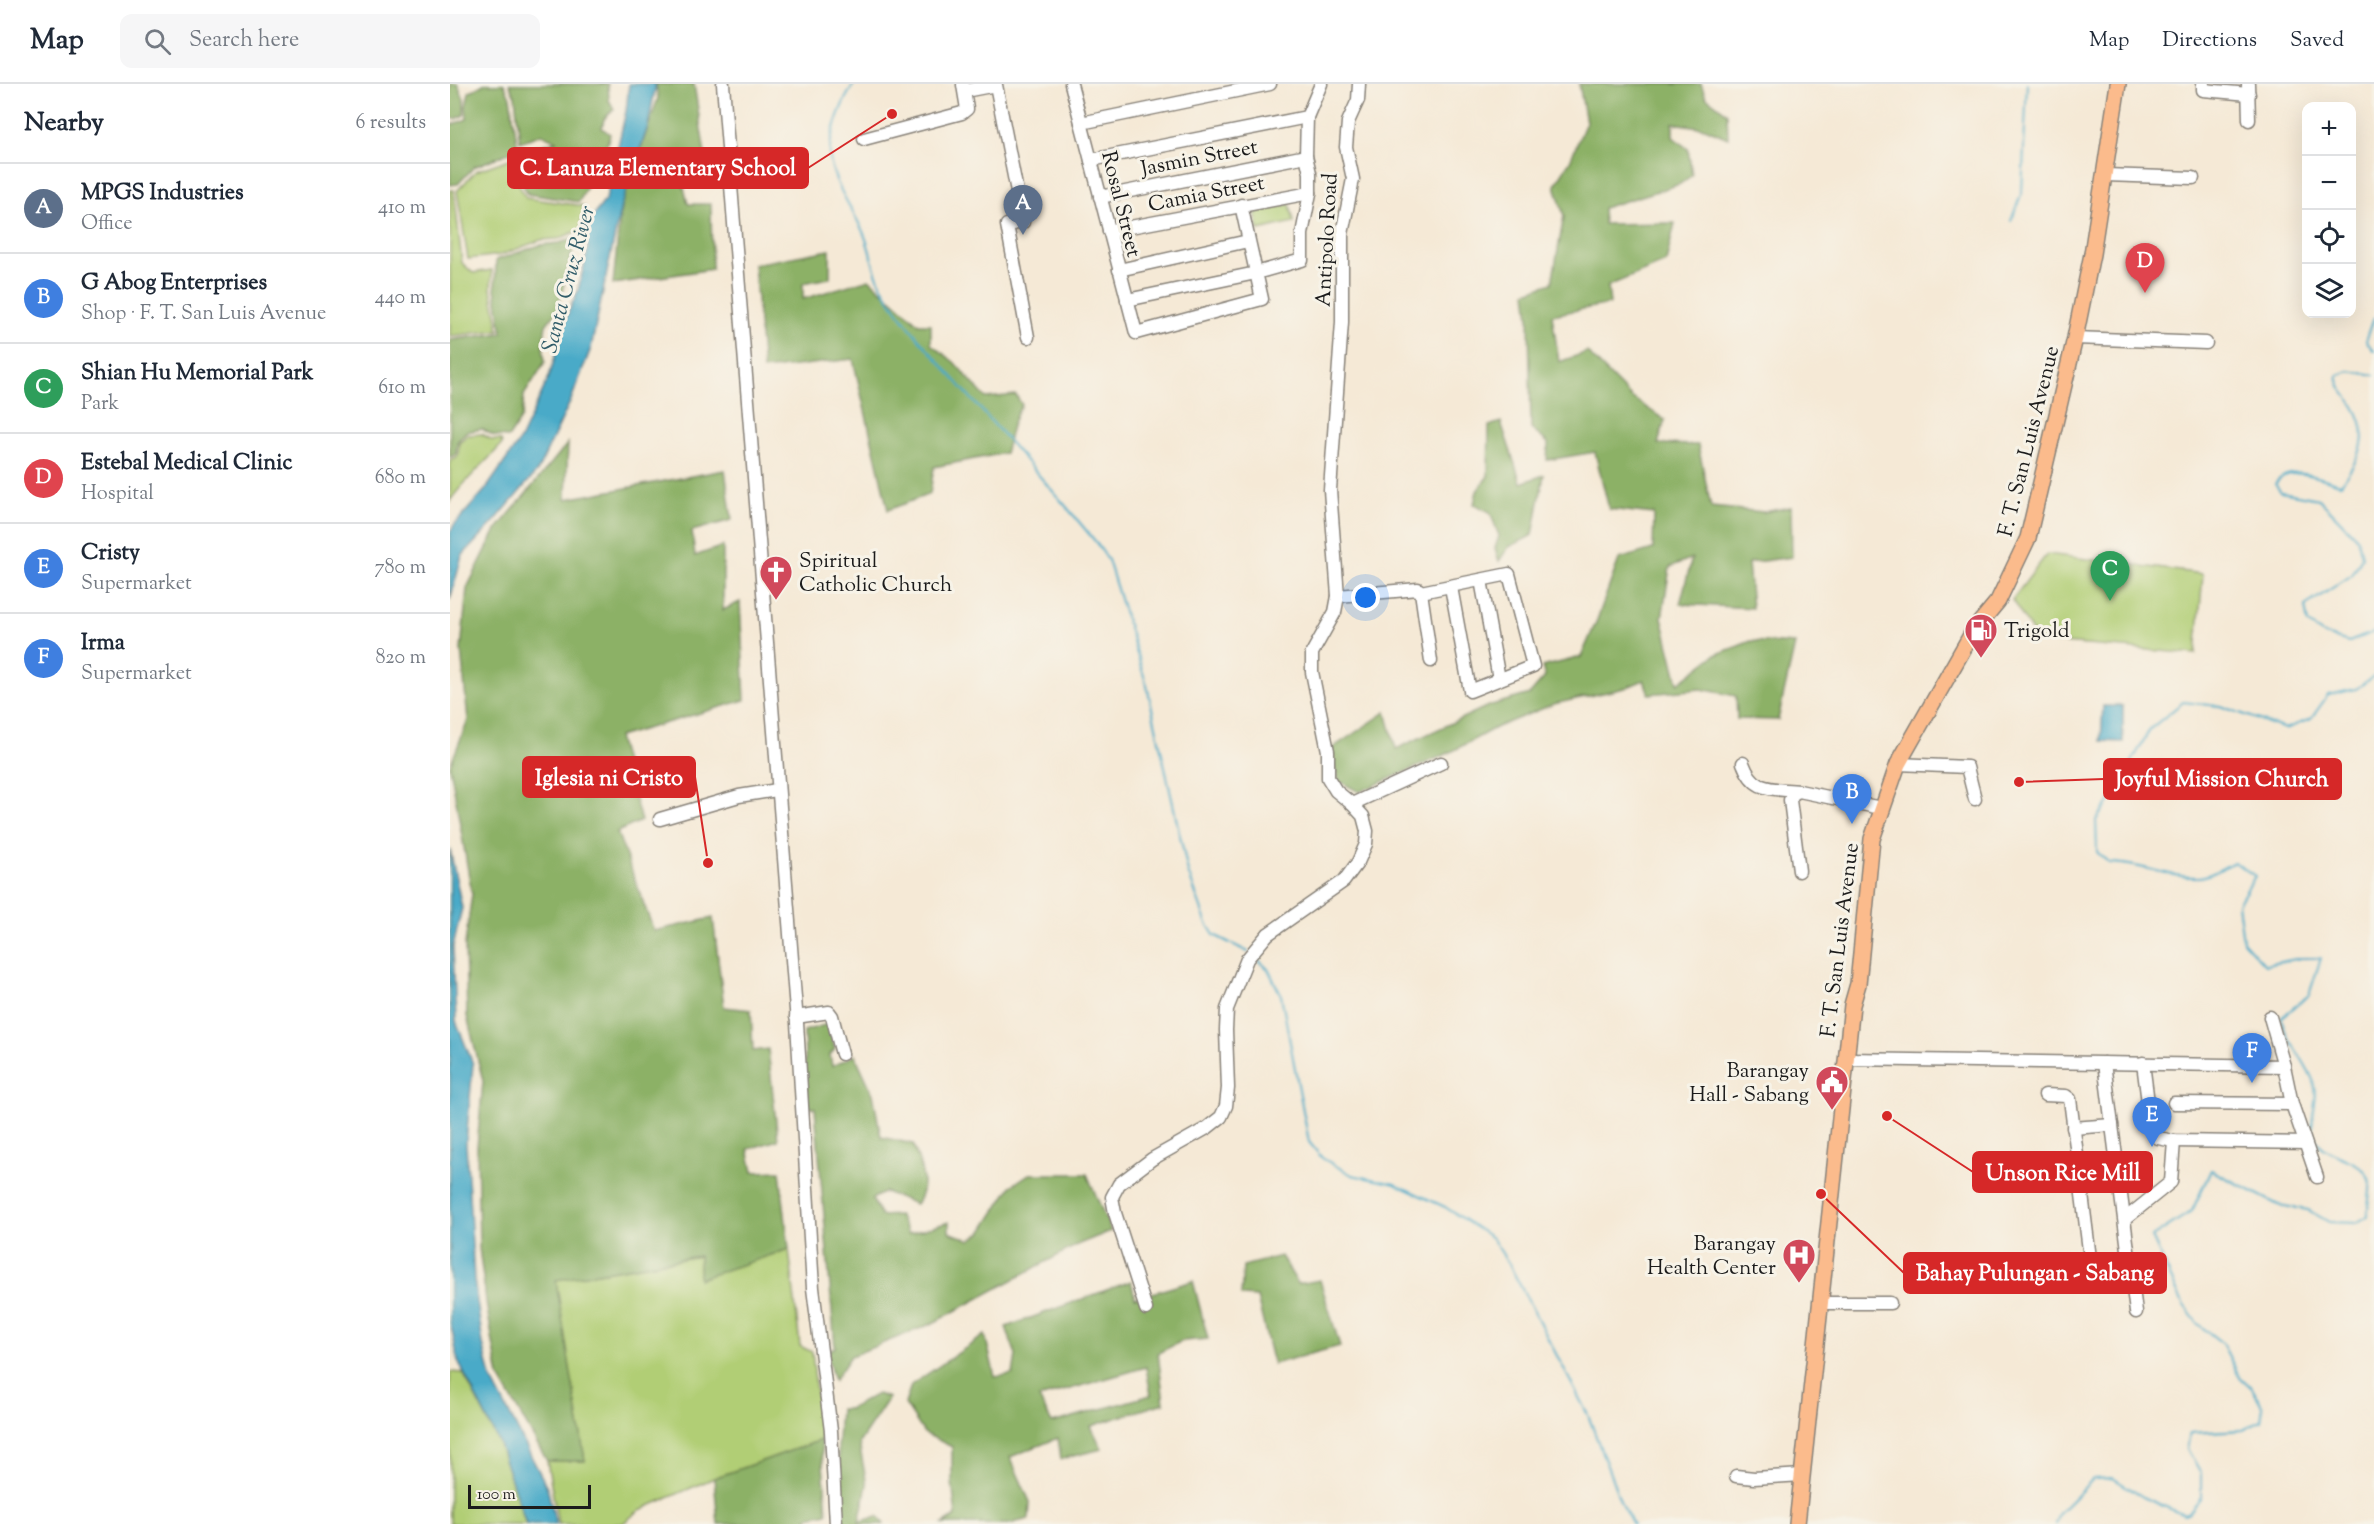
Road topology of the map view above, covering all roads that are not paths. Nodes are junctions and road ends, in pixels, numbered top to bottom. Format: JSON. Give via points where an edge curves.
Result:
{"nodes":[{"id":1,"x":723,"y":84,"type":"edge"},
{"id":2,"x":1270,"y":84,"type":"edge"},
{"id":3,"x":1321,"y":84,"type":"edge"},
{"id":4,"x":1359,"y":84,"type":"edge"},
{"id":5,"x":2118,"y":84,"type":"edge"},
{"id":6,"x":2203,"y":84,"type":"edge"},
{"id":7,"x":1075,"y":85,"type":"edge"},
{"id":8,"x":964,"y":88,"type":"edge"},
{"id":9,"x":2248,"y":89,"type":"edge"},
{"id":10,"x":1307,"y":117,"type":"junction"},
{"id":11,"x":2248,"y":120,"type":"dead end"},
{"id":12,"x":1082,"y":123,"type":"junction"},
{"id":13,"x":864,"y":139,"type":"dead end"},
{"id":14,"x":1306,"y":156,"type":"junction"},
{"id":15,"x":1091,"y":160,"type":"junction"},
{"id":16,"x":2105,"y":175,"type":"junction"},
{"id":17,"x":2193,"y":178,"type":"dead end"},
{"id":18,"x":1310,"y":193,"type":"junction"},
{"id":19,"x":1100,"y":197,"type":"junction"},
{"id":20,"x":1242,"y":205,"type":"junction"},
{"id":21,"x":1109,"y":231,"type":"junction"},
{"id":22,"x":1248,"y":241,"type":"junction"},
{"id":23,"x":1119,"y":270,"type":"junction"},
{"id":24,"x":1256,"y":273,"type":"junction"},
{"id":25,"x":1127,"y":300,"type":"junction"},
{"id":26,"x":1028,"y":337,"type":"dead end"},
{"id":27,"x":2075,"y":338,"type":"junction"},
{"id":28,"x":2206,"y":343,"type":"dead end"},
{"id":29,"x":1481,"y":580,"type":"junction"},
{"id":30,"x":1451,"y":587,"type":"junction"},
{"id":31,"x":1421,"y":592,"type":"junction"},
{"id":32,"x":1338,"y":596,"type":"junction"},
{"id":33,"x":1431,"y":661,"type":"dead end"},
{"id":34,"x":1499,"y":679,"type":"junction"},
{"id":35,"x":1743,"y":763,"type":"dead end"},
{"id":36,"x":1442,"y":764,"type":"dead end"},
{"id":37,"x":1898,"y":764,"type":"junction"},
{"id":38,"x":777,"y":790,"type":"junction"},
{"id":39,"x":1799,"y":791,"type":"junction"},
{"id":40,"x":1975,"y":799,"type":"dead end"},
{"id":41,"x":1352,"y":804,"type":"junction"},
{"id":42,"x":1881,"y":808,"type":"junction"},
{"id":43,"x":660,"y":819,"type":"dead end"},
{"id":44,"x":1799,"y":871,"type":"dead end"},
{"id":45,"x":796,"y":1017,"type":"junction"},
{"id":46,"x":2270,"y":1017,"type":"dead end"},
{"id":47,"x":842,"y":1054,"type":"dead end"},
{"id":48,"x":1846,"y":1059,"type":"junction"},
{"id":49,"x":2104,"y":1063,"type":"junction"},
{"id":50,"x":2143,"y":1064,"type":"junction"},
{"id":51,"x":2284,"y":1065,"type":"junction"},
{"id":52,"x":2045,"y":1095,"type":"dead end"},
{"id":53,"x":2174,"y":1103,"type":"dead end"},
{"id":54,"x":2292,"y":1104,"type":"junction"},
{"id":55,"x":2112,"y":1125,"type":"junction"},
{"id":56,"x":2073,"y":1128,"type":"junction"},
{"id":57,"x":2174,"y":1141,"type":"junction"},
{"id":58,"x":2305,"y":1143,"type":"junction"},
{"id":59,"x":2317,"y":1177,"type":"dead end"},
{"id":60,"x":2125,"y":1219,"type":"junction"},
{"id":61,"x":2133,"y":1278,"type":"junction"},
{"id":62,"x":1820,"y":1303,"type":"junction"},
{"id":63,"x":1890,"y":1303,"type":"dead end"},
{"id":64,"x":1146,"y":1309,"type":"dead end"},
{"id":65,"x":2136,"y":1312,"type":"dead end"},
{"id":66,"x":1802,"y":1475,"type":"junction"},
{"id":67,"x":1736,"y":1476,"type":"dead end"},
{"id":68,"x":836,"y":1524,"type":"edge"},
{"id":69,"x":1797,"y":1524,"type":"edge"}],
"edges":[{"from":1,"to":38,"type":"street"},
{"from":2,"to":12,"type":"street"},
{"from":3,"to":10,"type":"street"},
{"from":4,"to":32,"type":"street","name":"Antipolo Road","via":[[1358,100],[1348,122],[1347,147],[1353,179],[1342,234],[1342,322],[1330,490]]},
{"from":5,"to":16,"type":"main road","name":"F. T. San Luis Avenue"},
{"from":6,"to":9,"type":"street","via":[[2204,90]]},
{"from":7,"to":12,"type":"street","name":"Rosal Street"},
{"from":8,"to":13,"type":"street","via":[[967,109],[962,113]]},
{"from":8,"to":26,"type":"street","via":[[996,85],[1023,222],[1007,225]]},
{"from":9,"to":11,"type":"street"},
{"from":10,"to":14,"type":"street"},
{"from":10,"to":15,"type":"street"},
{"from":12,"to":15,"type":"street","name":"Rosal Street"},
{"from":14,"to":18,"type":"street"},
{"from":14,"to":19,"type":"street","name":"Jasmin Street"},
{"from":15,"to":19,"type":"street","name":"Rosal Street"},
{"from":16,"to":17,"type":"street"},
{"from":16,"to":27,"type":"main road","name":"F. T. San Luis Avenue"},
{"from":18,"to":20,"type":"street","name":"Camia Street"},
{"from":18,"to":24,"type":"street","via":[[1302,234],[1302,260]]},
{"from":19,"to":21,"type":"street","name":"Rosal Street"},
{"from":20,"to":21,"type":"street","name":"Camia Street"},
{"from":20,"to":22,"type":"street"},
{"from":21,"to":23,"type":"street","name":"Rosal Street"},
{"from":22,"to":23,"type":"street"},
{"from":22,"to":24,"type":"street"},
{"from":23,"to":25,"type":"street","name":"Rosal Street"},
{"from":24,"to":25,"type":"street"},
{"from":24,"to":25,"type":"street","name":"Rosal Street","via":[[1262,299],[1136,333]]},
{"from":27,"to":28,"type":"street"},
{"from":27,"to":37,"type":"main road","name":"F. T. San Luis Avenue","via":[[2025,546],[1998,601],[1974,630]]},
{"from":29,"to":30,"type":"street"},
{"from":29,"to":34,"type":"street"},
{"from":29,"to":34,"type":"street","via":[[1509,574],[1533,666]]},
{"from":30,"to":31,"type":"street"},
{"from":30,"to":34,"type":"street","via":[[1470,691]]},
{"from":31,"to":32,"type":"street","via":[[1418,589]]},
{"from":31,"to":33,"type":"street"},
{"from":32,"to":41,"type":"street","via":[[1335,612],[1312,653],[1312,672],[1328,751],[1328,778]]},
{"from":35,"to":39,"type":"street","via":[[1751,781],[1761,788]]},
{"from":36,"to":41,"type":"street"},
{"from":37,"to":40,"type":"street","via":[[1967,767]]},
{"from":37,"to":42,"type":"main road","name":"F. T. San Luis Avenue"},
{"from":38,"to":43,"type":"street","via":[[739,796]]},
{"from":38,"to":45,"type":"street"},
{"from":39,"to":42,"type":"street"},
{"from":39,"to":44,"type":"street","via":[[1790,800]]},
{"from":41,"to":64,"type":"street","via":[[1363,816],[1367,831],[1358,862],[1344,881],[1268,934],[1247,959],[1227,1009],[1228,1089],[1221,1117],[1152,1159],[1119,1184],[1112,1197]]},
{"from":42,"to":48,"type":"main road","name":"F. T. San Luis Avenue","via":[[1872,839],[1858,984]]},
{"from":45,"to":47,"type":"street","via":[[829,1012]]},
{"from":45,"to":68,"type":"street","via":[[813,1288],[831,1431]]},
{"from":46,"to":51,"type":"street"},
{"from":48,"to":49,"type":"street"},
{"from":48,"to":62,"type":"main road","name":"F. T. San Luis Avenue"},
{"from":49,"to":50,"type":"street"},
{"from":49,"to":55,"type":"street"},
{"from":50,"to":51,"type":"street"},
{"from":50,"to":57,"type":"street","via":[[2153,1133]]},
{"from":51,"to":54,"type":"street"},
{"from":52,"to":56,"type":"street","via":[[2070,1099]]},
{"from":53,"to":54,"type":"street"},
{"from":54,"to":58,"type":"street"},
{"from":55,"to":56,"type":"street"},
{"from":55,"to":60,"type":"street"},
{"from":56,"to":61,"type":"street","via":[[2093,1282]]},
{"from":57,"to":58,"type":"street"},
{"from":57,"to":60,"type":"street","via":[[2171,1182]]},
{"from":58,"to":59,"type":"street"},
{"from":60,"to":61,"type":"street"},
{"from":61,"to":65,"type":"street"},
{"from":62,"to":63,"type":"street"},
{"from":62,"to":66,"type":"main road","name":"F. T. San Luis Avenue"},
{"from":66,"to":67,"type":"street"},
{"from":66,"to":69,"type":"main road","name":"F. T. San Luis Avenue"}]}
